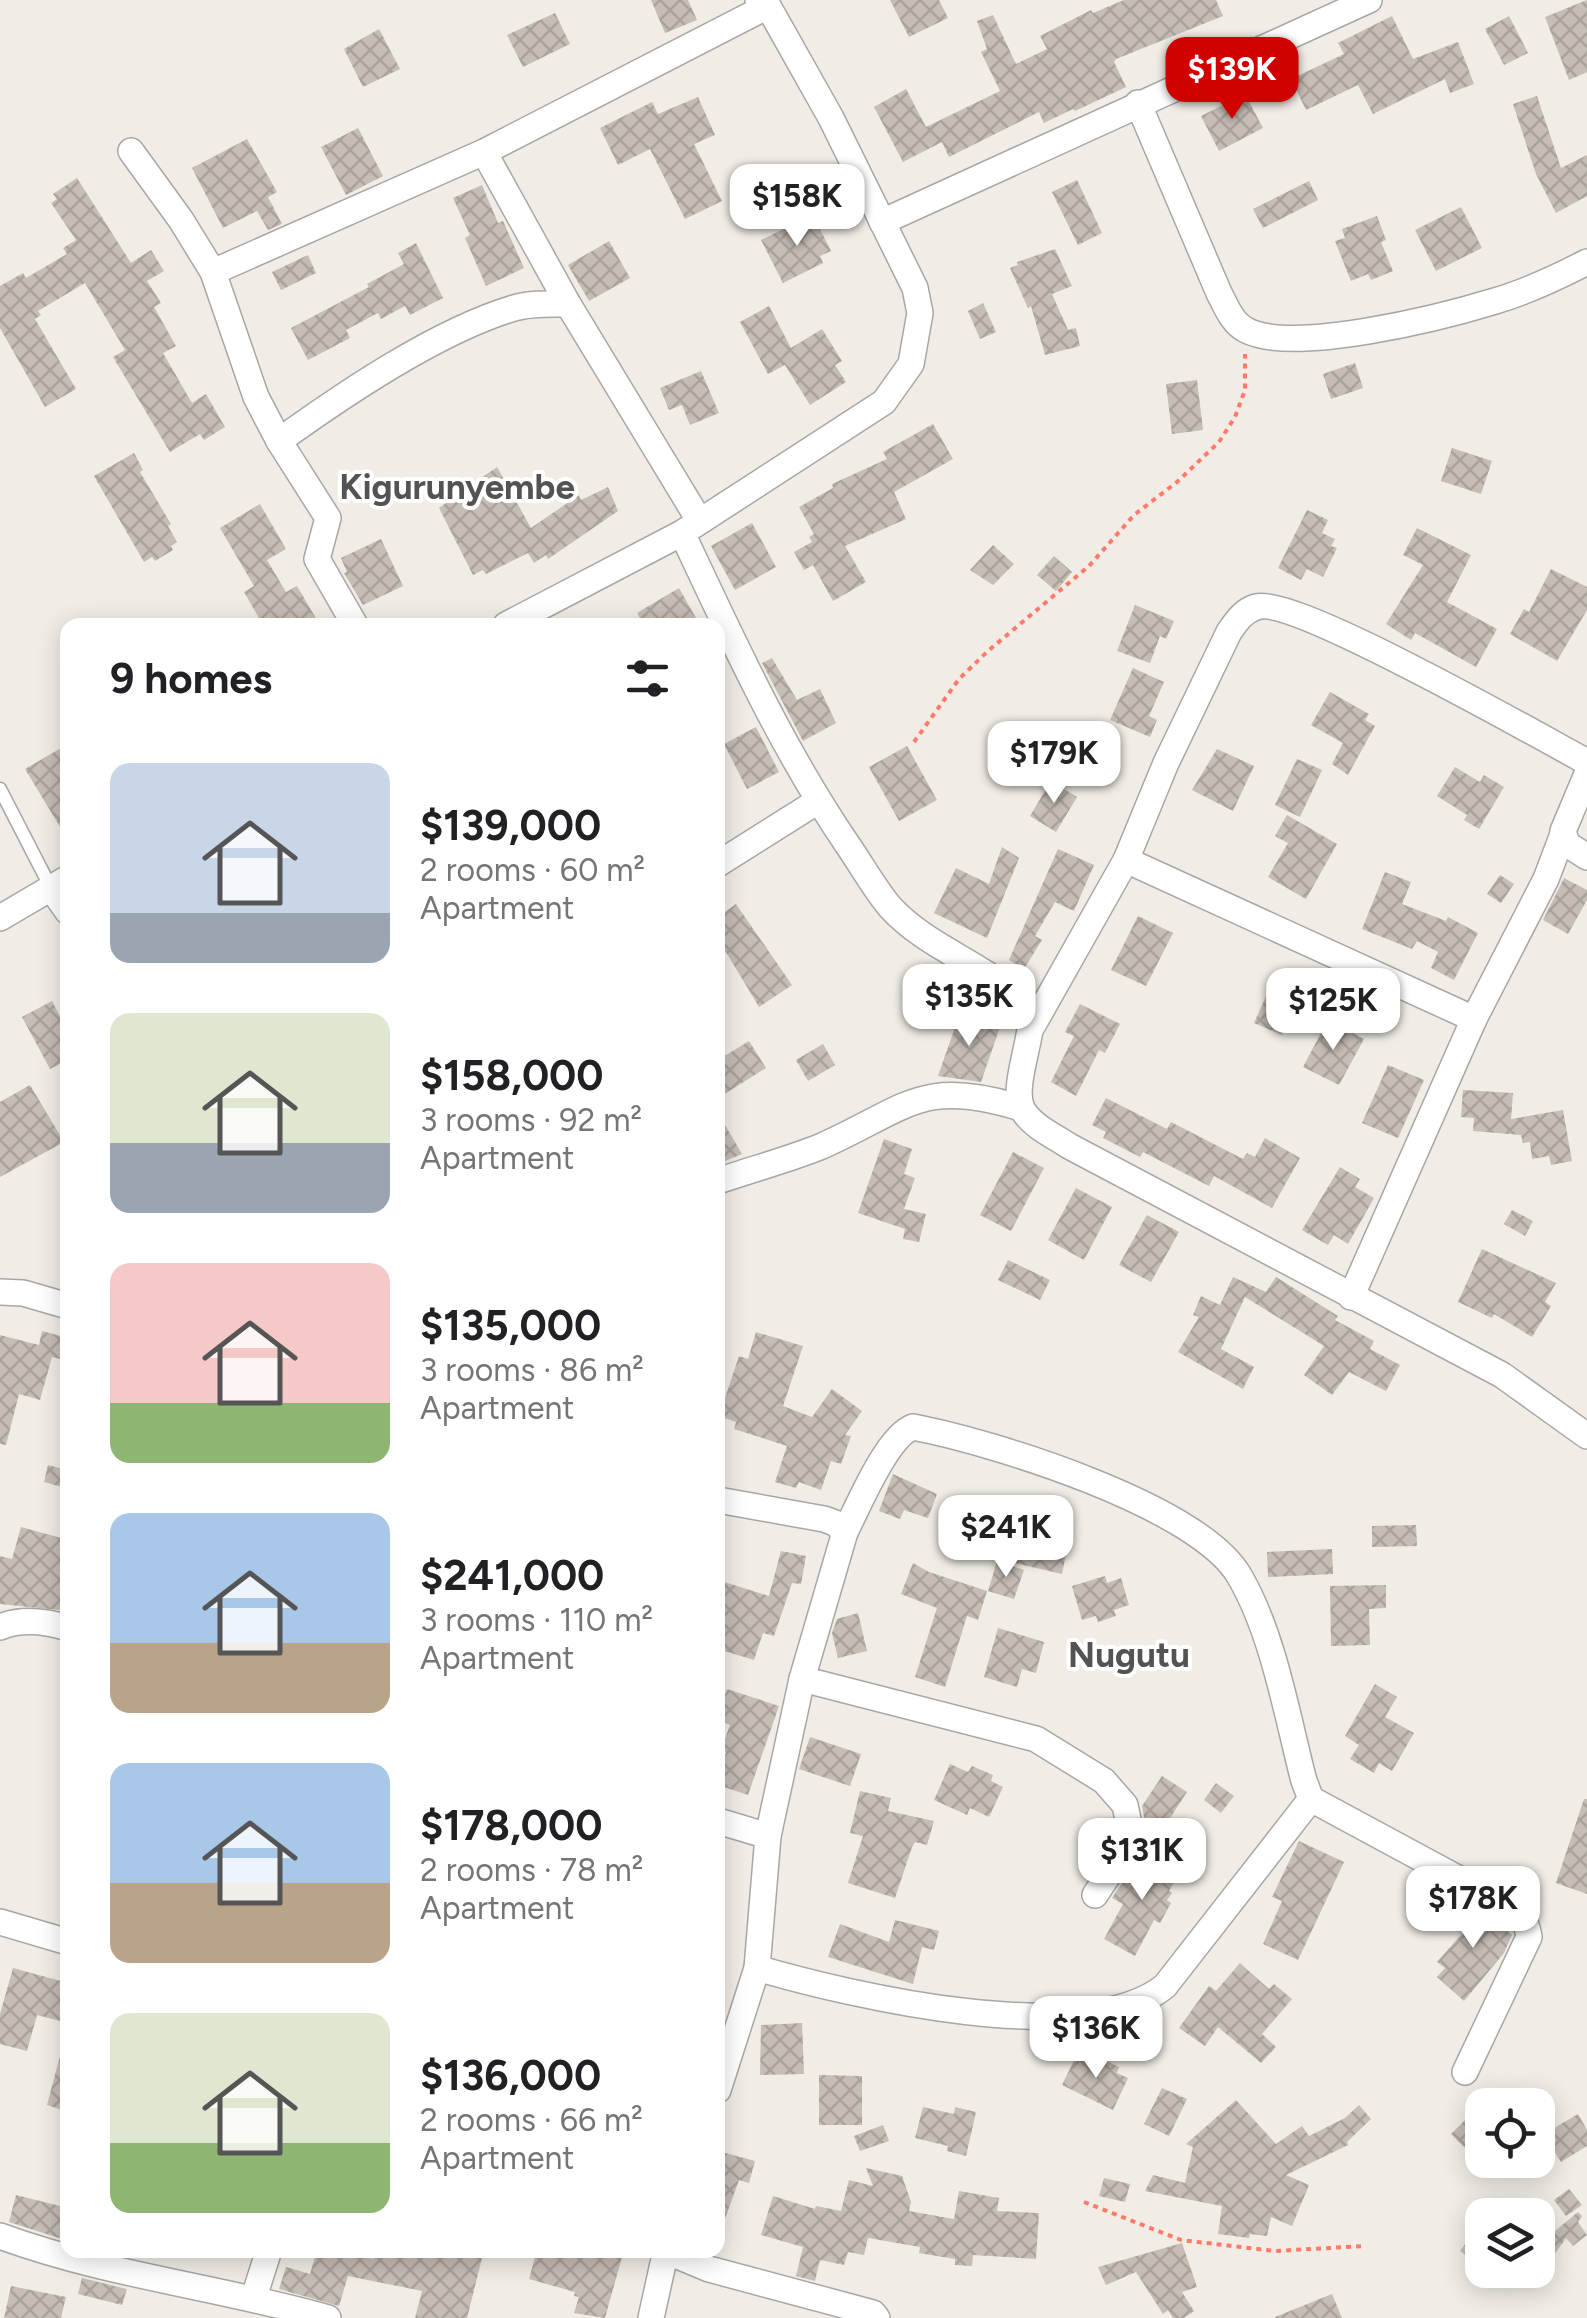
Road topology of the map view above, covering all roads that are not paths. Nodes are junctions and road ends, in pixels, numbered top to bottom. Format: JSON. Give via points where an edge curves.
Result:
{"nodes":[{"id":1,"x":1368,"y":0,"type":"edge"},
{"id":2,"x":763,"y":3,"type":"edge"},
{"id":3,"x":1138,"y":103,"type":"junction"},
{"id":4,"x":130,"y":150,"type":"dead end"},
{"id":5,"x":484,"y":152,"type":"junction"},
{"id":6,"x":882,"y":222,"type":"junction"},
{"id":7,"x":1587,"y":262,"type":"edge"},
{"id":8,"x":213,"y":272,"type":"junction"},
{"id":9,"x":568,"y":304,"type":"junction"},
{"id":10,"x":279,"y":441,"type":"junction"},
{"id":11,"x":690,"y":527,"type":"junction"},
{"id":12,"x":351,"y":618,"type":"edge"},
{"id":13,"x":519,"y":618,"type":"edge"},
{"id":14,"x":1587,"y":762,"type":"edge"},
{"id":15,"x":1587,"y":774,"type":"edge"},
{"id":16,"x":0,"y":788,"type":"edge"},
{"id":17,"x":818,"y":801,"type":"junction"},
{"id":18,"x":1563,"y":834,"type":"junction"},
{"id":19,"x":1587,"y":857,"type":"edge"},
{"id":20,"x":725,"y":860,"type":"edge"},
{"id":21,"x":1126,"y":860,"type":"junction"},
{"id":22,"x":59,"y":883,"type":"edge"},
{"id":23,"x":0,"y":918,"type":"edge"},
{"id":24,"x":1474,"y":1018,"type":"junction"},
{"id":25,"x":1033,"y":1025,"type":"junction"},
{"id":26,"x":1020,"y":1108,"type":"junction"},
{"id":27,"x":725,"y":1179,"type":"edge"},
{"id":28,"x":0,"y":1292,"type":"edge"},
{"id":29,"x":1352,"y":1296,"type":"junction"},
{"id":30,"x":60,"y":1304,"type":"edge"},
{"id":31,"x":1587,"y":1436,"type":"edge"},
{"id":32,"x":725,"y":1501,"type":"edge"},
{"id":33,"x":845,"y":1532,"type":"junction"},
{"id":34,"x":60,"y":1626,"type":"edge"},
{"id":35,"x":0,"y":1628,"type":"edge"},
{"id":36,"x":802,"y":1679,"type":"junction"},
{"id":37,"x":1312,"y":1799,"type":"junction"},
{"id":38,"x":725,"y":1823,"type":"edge"},
{"id":39,"x":768,"y":1836,"type":"junction"},
{"id":40,"x":1096,"y":1895,"type":"dead end"},
{"id":41,"x":0,"y":1922,"type":"edge"},
{"id":42,"x":60,"y":1940,"type":"edge"},
{"id":43,"x":757,"y":1968,"type":"junction"},
{"id":44,"x":725,"y":2068,"type":"edge"},
{"id":45,"x":1465,"y":2072,"type":"dead end"},
{"id":46,"x":0,"y":2236,"type":"edge"},
{"id":47,"x":60,"y":2253,"type":"edge"},
{"id":48,"x":76,"y":2258,"type":"edge"},
{"id":49,"x":266,"y":2258,"type":"edge"},
{"id":50,"x":664,"y":2258,"type":"edge"},
{"id":51,"x":682,"y":2258,"type":"edge"},
{"id":52,"x":254,"y":2297,"type":"junction"},
{"id":53,"x":328,"y":2318,"type":"edge"},
{"id":54,"x":650,"y":2318,"type":"edge"},
{"id":55,"x":876,"y":2318,"type":"edge"}],
"edges":[{"from":1,"to":3,"type":"street"},
{"from":2,"to":5,"type":"street"},
{"from":2,"to":6,"type":"street"},
{"from":3,"to":6,"type":"street"},
{"from":3,"to":7,"type":"street","via":[[1219,293],[1244,330],[1286,338],[1399,324],[1496,301]]},
{"from":4,"to":8,"type":"street"},
{"from":5,"to":8,"type":"street"},
{"from":5,"to":9,"type":"street"},
{"from":6,"to":11,"type":"street","via":[[915,288],[920,313],[911,364],[899,385],[884,402]]},
{"from":8,"to":10,"type":"street","via":[[256,397]]},
{"from":9,"to":10,"type":"street","via":[[517,307],[473,324],[355,388]]},
{"from":9,"to":11,"type":"street"},
{"from":10,"to":12,"type":"street","via":[[328,518],[317,560]]},
{"from":11,"to":13,"type":"street"},
{"from":11,"to":17,"type":"street","via":[[749,674]]},
{"from":14,"to":21,"type":"street","via":[[1353,638],[1277,606],[1257,606],[1229,632]]},
{"from":15,"to":18,"type":"street"},
{"from":16,"to":22,"type":"lane"},
{"from":17,"to":20,"type":"street"},
{"from":17,"to":25,"type":"street","via":[[890,906],[927,940],[1020,998]]},
{"from":18,"to":19,"type":"street"},
{"from":18,"to":24,"type":"street"},
{"from":21,"to":24,"type":"street"},
{"from":21,"to":25,"type":"street"},
{"from":22,"to":23,"type":"street"},
{"from":24,"to":29,"type":"street"},
{"from":25,"to":26,"type":"street"},
{"from":26,"to":27,"type":"street","via":[[980,1096],[930,1095],[816,1148]]},
{"from":26,"to":29,"type":"street","via":[[1069,1146]]},
{"from":28,"to":30,"type":"street"},
{"from":29,"to":31,"type":"street","via":[[1502,1376]]},
{"from":32,"to":33,"type":"street","via":[[824,1519]]},
{"from":33,"to":36,"type":"street"},
{"from":33,"to":37,"type":"street","via":[[874,1474],[902,1432],[913,1427],[993,1445],[1124,1494],[1182,1526],[1223,1554],[1248,1593]]},
{"from":34,"to":35,"type":"street","via":[[31,1621]]},
{"from":36,"to":39,"type":"street"},
{"from":36,"to":40,"type":"street","via":[[1036,1739],[1104,1781],[1125,1805],[1132,1839]]},
{"from":37,"to":43,"type":"street","via":[[1165,1986],[1136,2003],[1052,2017],[990,2014],[829,1989]]},
{"from":37,"to":45,"type":"street","via":[[1520,1912],[1529,1936]]},
{"from":38,"to":39,"type":"street"},
{"from":39,"to":43,"type":"street"},
{"from":41,"to":42,"type":"street"},
{"from":43,"to":44,"type":"street"},
{"from":46,"to":47,"type":"street"},
{"from":48,"to":52,"type":"street"},
{"from":49,"to":52,"type":"street"},
{"from":50,"to":54,"type":"street"},
{"from":51,"to":55,"type":"street"},
{"from":52,"to":53,"type":"street"}]}
